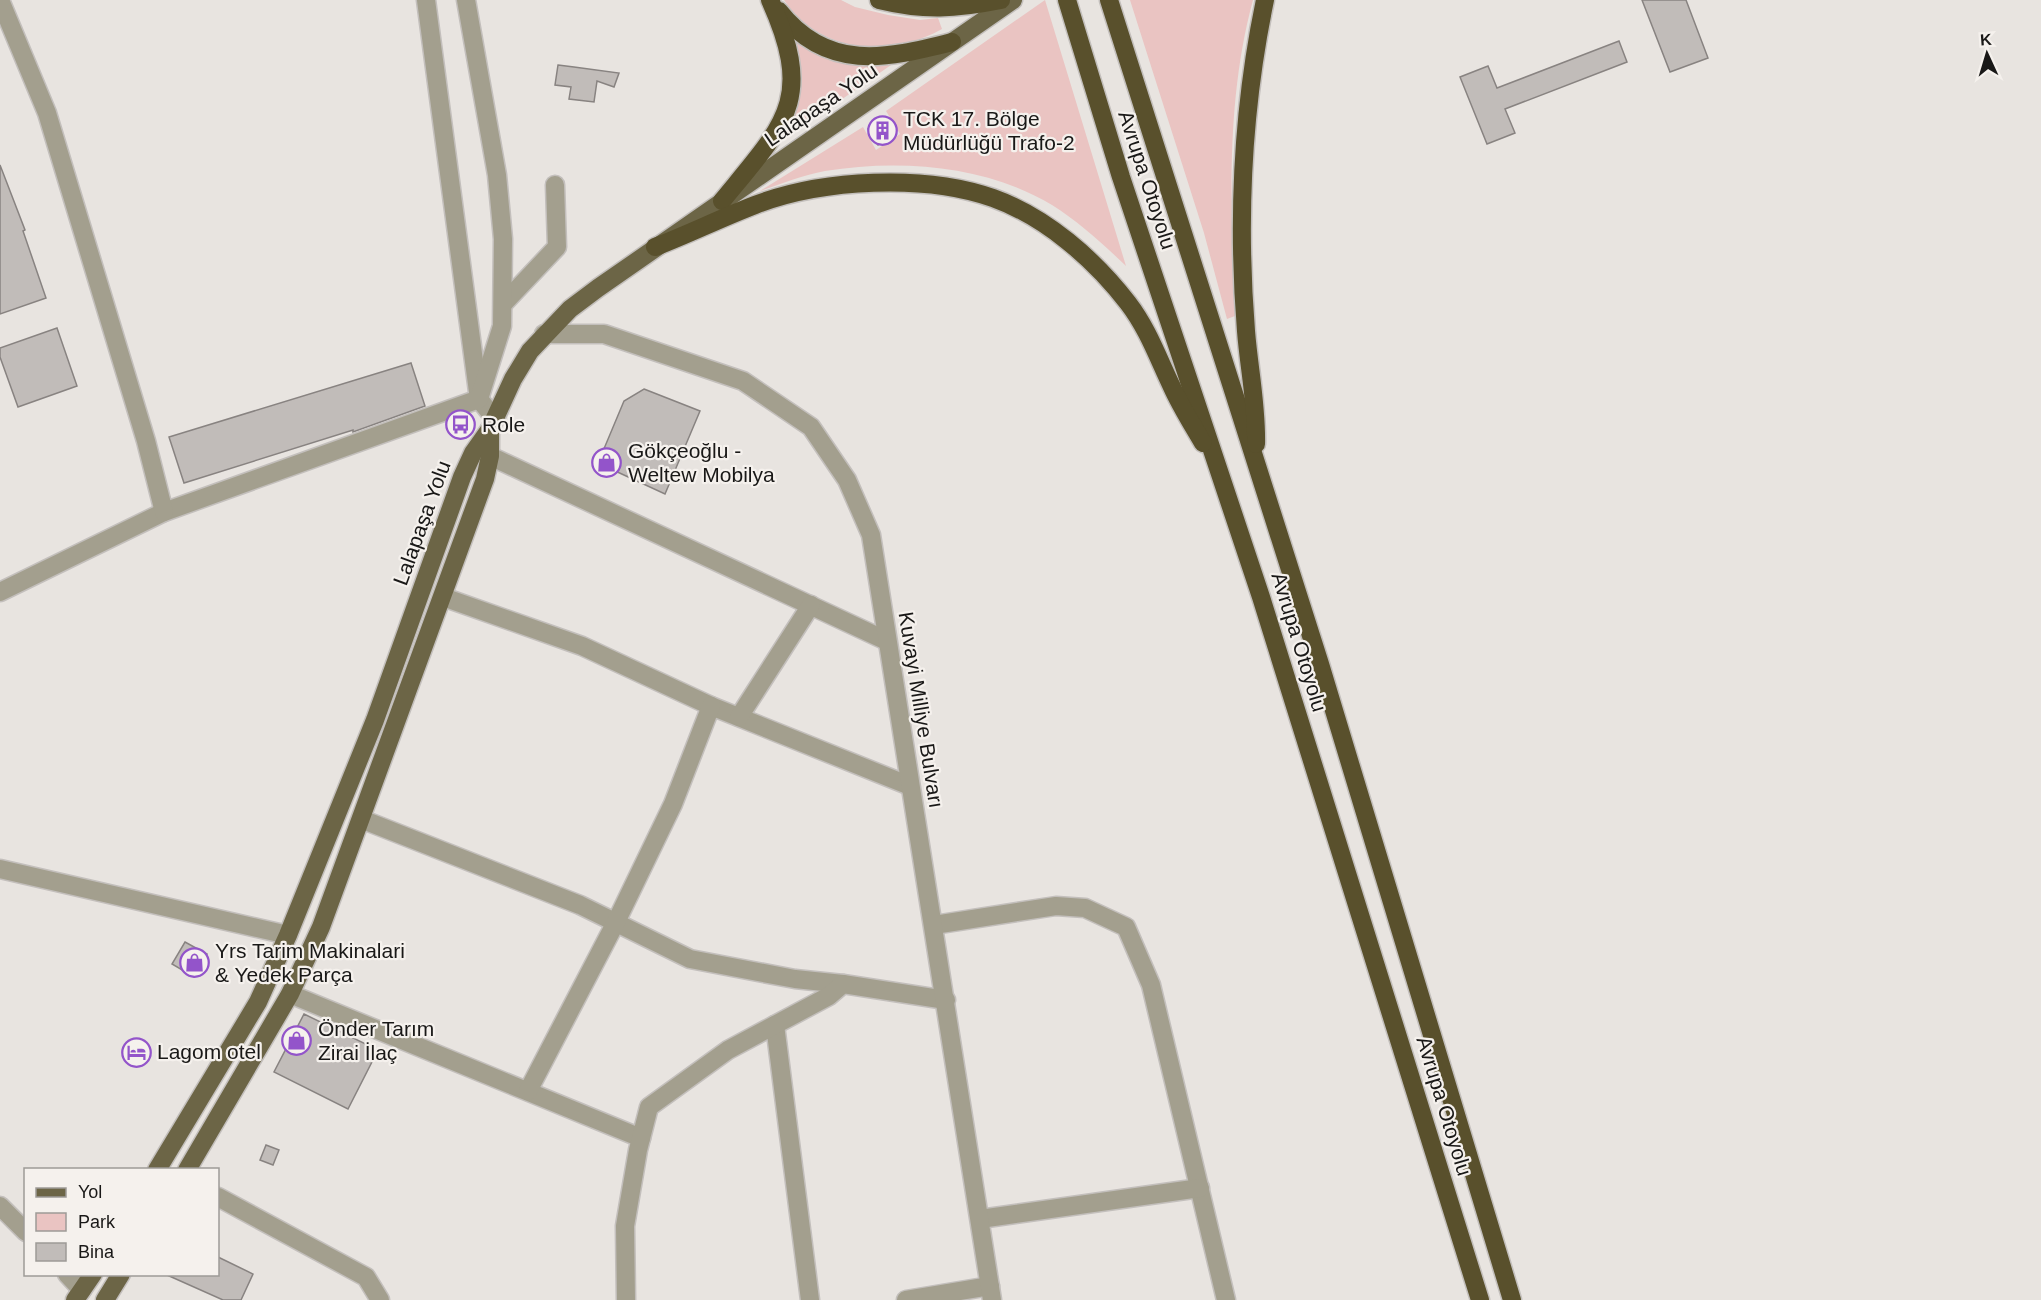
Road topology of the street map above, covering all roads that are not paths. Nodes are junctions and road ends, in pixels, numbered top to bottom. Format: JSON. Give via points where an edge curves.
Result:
{"nodes":[{"id":1,"x":426,"y":0,"type":"edge"},
{"id":2,"x":466,"y":0,"type":"edge"},
{"id":3,"x":770,"y":0,"type":"edge"},
{"id":4,"x":879,"y":0,"type":"edge"},
{"id":5,"x":1001,"y":0,"type":"edge"},
{"id":6,"x":1013,"y":0,"type":"edge"},
{"id":7,"x":1067,"y":0,"type":"edge"},
{"id":8,"x":1109,"y":0,"type":"edge"},
{"id":9,"x":1265,"y":0,"type":"edge"},
{"id":10,"x":3,"y":2,"type":"edge"},
{"id":11,"x":952,"y":42,"type":"junction"},
{"id":12,"x":555,"y":185,"type":"dead end"},
{"id":13,"x":722,"y":201,"type":"junction"},
{"id":14,"x":655,"y":247,"type":"junction"},
{"id":15,"x":503,"y":304,"type":"junction"},
{"id":16,"x":544,"y":334,"type":"junction"},
{"id":17,"x":479,"y":399,"type":"junction"},
{"id":18,"x":492,"y":424,"type":"junction"},
{"id":19,"x":490,"y":456,"type":"junction"},
{"id":20,"x":1256,"y":461,"type":"junction"},
{"id":21,"x":1222,"y":476,"type":"junction"},
{"id":22,"x":164,"y":512,"type":"junction"},
{"id":23,"x":0,"y":592,"type":"edge"},
{"id":24,"x":443,"y":597,"type":"junction"},
{"id":25,"x":811,"y":605,"type":"junction"},
{"id":26,"x":887,"y":641,"type":"junction"},
{"id":27,"x":711,"y":706,"type":"junction"},
{"id":28,"x":739,"y":717,"type":"junction"},
{"id":29,"x":910,"y":786,"type":"junction"},
{"id":30,"x":362,"y":819,"type":"junction"},
{"id":31,"x":0,"y":869,"type":"edge"},
{"id":32,"x":616,"y":922,"type":"junction"},
{"id":33,"x":934,"y":926,"type":"junction"},
{"id":34,"x":288,"y":935,"type":"junction"},
{"id":35,"x":843,"y":984,"type":"junction"},
{"id":36,"x":290,"y":994,"type":"junction"},
{"id":37,"x":946,"y":1000,"type":"junction"},
{"id":38,"x":776,"y":1025,"type":"junction"},
{"id":39,"x":528,"y":1091,"type":"junction"},
{"id":40,"x":641,"y":1138,"type":"junction"},
{"id":41,"x":158,"y":1168,"type":"edge"},
{"id":42,"x":188,"y":1168,"type":"edge"},
{"id":43,"x":1200,"y":1188,"type":"junction"},
{"id":44,"x":219,"y":1198,"type":"edge"},
{"id":45,"x":0,"y":1206,"type":"edge"},
{"id":46,"x":980,"y":1219,"type":"junction"},
{"id":47,"x":24,"y":1230,"type":"edge"},
{"id":48,"x":68,"y":1276,"type":"edge"},
{"id":49,"x":92,"y":1276,"type":"edge"},
{"id":50,"x":120,"y":1276,"type":"edge"},
{"id":51,"x":991,"y":1293,"type":"edge"},
{"id":52,"x":78,"y":1295,"type":"edge"},
{"id":53,"x":105,"y":1300,"type":"edge"},
{"id":54,"x":380,"y":1300,"type":"edge"},
{"id":55,"x":626,"y":1300,"type":"edge"},
{"id":56,"x":810,"y":1300,"type":"edge"},
{"id":57,"x":906,"y":1300,"type":"edge"},
{"id":58,"x":1226,"y":1300,"type":"edge"},
{"id":59,"x":1480,"y":1300,"type":"edge"},
{"id":60,"x":1512,"y":1300,"type":"edge"}],
"edges":[{"from":1,"to":17,"type":"street"},
{"from":2,"to":15,"type":"street","via":[[497,175],[503,239]]},
{"from":3,"to":11,"type":"highway","via":[[806,37],[837,54],[869,57]]},
{"from":3,"to":13,"type":"highway","via":[[789,50],[791,101],[776,134]]},
{"from":4,"to":5,"type":"highway","via":[[926,9]]},
{"from":6,"to":11,"type":"main road","name":"Lalapaşa Yolu"},
{"from":7,"to":21,"type":"highway","name":"Avrupa Otoyolu","via":[[1121,177]]},
{"from":8,"to":20,"type":"highway","name":"Avrupa Otoyolu"},
{"from":9,"to":20,"type":"highway","via":[[1248,88],[1243,144],[1246,330],[1257,426]]},
{"from":10,"to":22,"type":"street","via":[[48,113]]},
{"from":11,"to":13,"type":"main road","name":"Lalapaşa Yolu"},
{"from":12,"to":15,"type":"street","via":[[558,246]]},
{"from":13,"to":14,"type":"main road","name":"Lalapaşa Yolu"},
{"from":14,"to":16,"type":"main road","name":"Lalapaşa Yolu","via":[[570,309]]},
{"from":14,"to":21,"type":"highway","via":[[756,204],[823,188],[886,183],[958,189],[993,198],[1077,248],[1128,302],[1145,327],[1186,415]]},
{"from":15,"to":17,"type":"street","via":[[502,326]]},
{"from":16,"to":18,"type":"main road","name":"Lalapaşa Yolu","via":[[513,379]]},
{"from":16,"to":26,"type":"street","name":"Kuvayi Milliye Bulvarı","via":[[604,334],[743,381],[811,427],[848,480],[870,535]]},
{"from":17,"to":18,"type":"street"},
{"from":17,"to":22,"type":"street"},
{"from":18,"to":19,"type":"main road","name":"Lalapaşa Yolu"},
{"from":18,"to":34,"type":"main road","name":"Lalapaşa Yolu","via":[[462,477],[375,720]]},
{"from":19,"to":24,"type":"main road","name":"Lalapaşa Yolu"},
{"from":19,"to":25,"type":"street"},
{"from":20,"to":60,"type":"highway","name":"Avrupa Otoyolu","via":[[1405,938]]},
{"from":21,"to":59,"type":"highway","name":"Avrupa Otoyolu"},
{"from":22,"to":23,"type":"street"},
{"from":24,"to":27,"type":"street","via":[[582,646]]},
{"from":24,"to":30,"type":"main road","name":"Lalapaşa Yolu"},
{"from":25,"to":26,"type":"street"},
{"from":25,"to":28,"type":"street"},
{"from":26,"to":29,"type":"street","name":"Kuvayi Milliye Bulvarı"},
{"from":27,"to":28,"type":"street"},
{"from":27,"to":32,"type":"street","via":[[673,804]]},
{"from":28,"to":29,"type":"street"},
{"from":29,"to":33,"type":"street","name":"Kuvayi Milliye Bulvarı"},
{"from":30,"to":32,"type":"street","via":[[580,904]]},
{"from":30,"to":36,"type":"main road","name":"Lalapaşa Yolu","via":[[321,927]]},
{"from":31,"to":34,"type":"street"},
{"from":32,"to":35,"type":"street","via":[[690,959]]},
{"from":32,"to":39,"type":"street"},
{"from":33,"to":37,"type":"street","name":"Kuvayi Milliye Bulvarı"},
{"from":33,"to":43,"type":"street","via":[[1056,906],[1085,908],[1126,927],[1151,985]]},
{"from":34,"to":41,"type":"main road","name":"Lalapaşa Yolu","via":[[258,1002]]},
{"from":35,"to":37,"type":"street"},
{"from":35,"to":38,"type":"street"},
{"from":36,"to":39,"type":"street"},
{"from":36,"to":42,"type":"main road","name":"Lalapaşa Yolu"},
{"from":37,"to":46,"type":"street","name":"Kuvayi Milliye Bulvarı"},
{"from":38,"to":40,"type":"street","via":[[728,1050],[649,1107]]},
{"from":38,"to":56,"type":"street"},
{"from":39,"to":40,"type":"street"},
{"from":40,"to":55,"type":"street","via":[[625,1226]]},
{"from":43,"to":46,"type":"street"},
{"from":43,"to":58,"type":"street"},
{"from":44,"to":54,"type":"street","via":[[366,1277]]},
{"from":45,"to":47,"type":"street"},
{"from":46,"to":51,"type":"street","name":"Kuvayi Milliye Bulvarı"},
{"from":48,"to":52,"type":"street"},
{"from":49,"to":52,"type":"main road"},
{"from":50,"to":53,"type":"main road"},
{"from":51,"to":57,"type":"street"}]}
